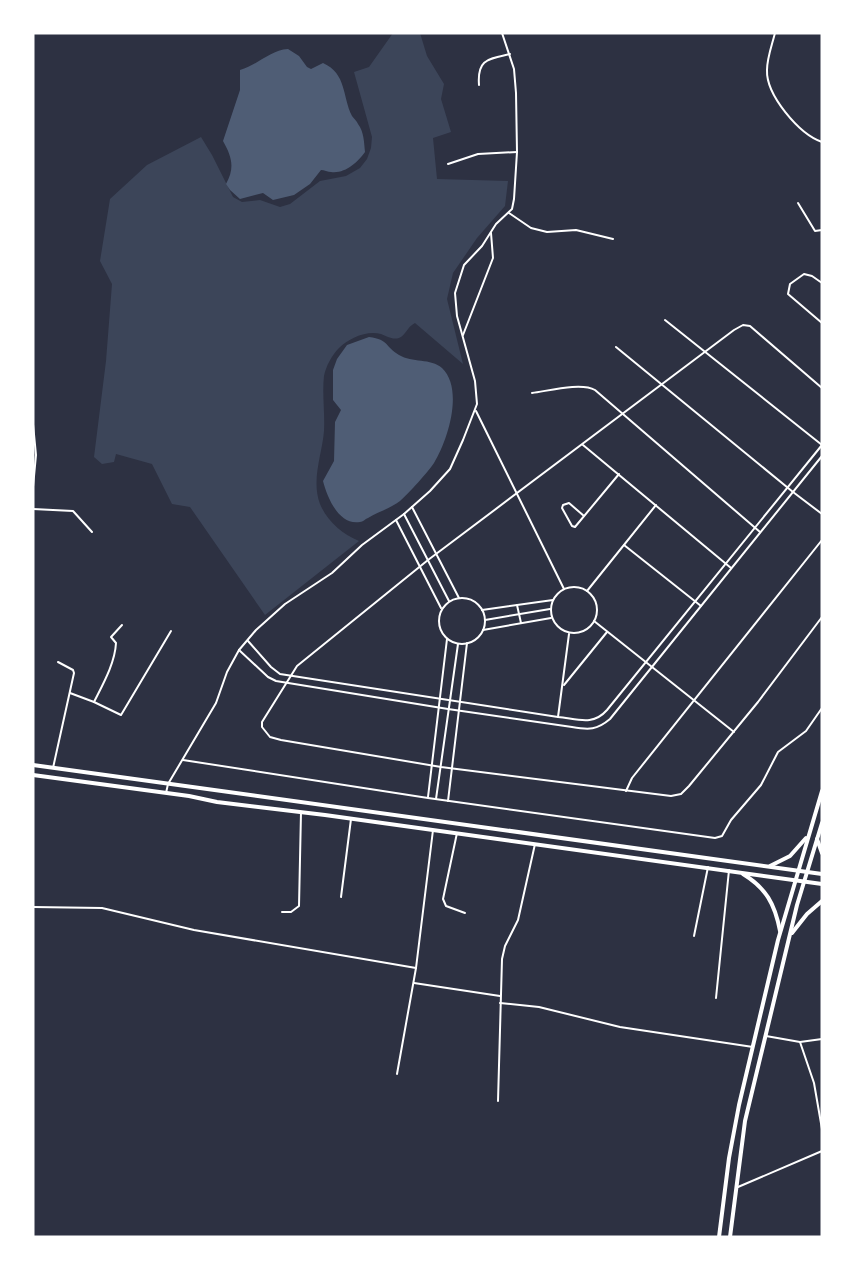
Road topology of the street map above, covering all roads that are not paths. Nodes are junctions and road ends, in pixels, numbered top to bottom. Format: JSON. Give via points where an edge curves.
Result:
{"nodes":[{"id":1,"x":502,"y":33,"type":"edge"},
{"id":2,"x":775,"y":33,"type":"edge"},
{"id":3,"x":510,"y":54,"type":"junction"},
{"id":4,"x":479,"y":85,"type":"dead end"},
{"id":5,"x":822,"y":142,"type":"edge"},
{"id":6,"x":517,"y":152,"type":"junction"},
{"id":7,"x":448,"y":164,"type":"dead end"},
{"id":8,"x":798,"y":203,"type":"dead end"},
{"id":9,"x":509,"y":213,"type":"junction"},
{"id":10,"x":822,"y":230,"type":"edge"},
{"id":11,"x":491,"y":233,"type":"junction"},
{"id":12,"x":613,"y":239,"type":"dead end"},
{"id":13,"x":822,"y":283,"type":"edge"},
{"id":14,"x":665,"y":320,"type":"dead end"},
{"id":15,"x":822,"y":323,"type":"edge"},
{"id":16,"x":463,"y":335,"type":"junction"},
{"id":17,"x":616,"y":347,"type":"dead end"},
{"id":18,"x":706,"y":353,"type":"junction"},
{"id":19,"x":661,"y":386,"type":"junction"},
{"id":20,"x":822,"y":388,"type":"edge"},
{"id":21,"x":532,"y":393,"type":"dead end"},
{"id":22,"x":476,"y":411,"type":"junction"},
{"id":23,"x":623,"y":415,"type":"junction"},
{"id":24,"x":33,"y":424,"type":"edge"},
{"id":25,"x":583,"y":445,"type":"junction"},
{"id":26,"x":822,"y":445,"type":"edge"},
{"id":27,"x":822,"y":456,"type":"edge"},
{"id":28,"x":619,"y":474,"type":"junction"},
{"id":29,"x":33,"y":487,"type":"edge"},
{"id":30,"x":787,"y":488,"type":"junction"},
{"id":31,"x":793,"y":492,"type":"junction"},
{"id":32,"x":517,"y":494,"type":"junction"},
{"id":33,"x":656,"y":505,"type":"junction"},
{"id":34,"x":412,"y":507,"type":"junction"},
{"id":35,"x":33,"y":508,"type":"edge"},
{"id":36,"x":404,"y":514,"type":"junction"},
{"id":37,"x":822,"y":514,"type":"edge"},
{"id":38,"x":584,"y":516,"type":"junction"},
{"id":39,"x":396,"y":520,"type":"junction"},
{"id":40,"x":755,"y":527,"type":"junction"},
{"id":41,"x":92,"y":532,"type":"dead end"},
{"id":42,"x":760,"y":532,"type":"junction"},
{"id":43,"x":821,"y":542,"type":"edge"},
{"id":44,"x":624,"y":545,"type":"junction"},
{"id":45,"x":436,"y":554,"type":"junction"},
{"id":46,"x":428,"y":560,"type":"junction"},
{"id":47,"x":726,"y":564,"type":"junction"},
{"id":48,"x":420,"y":567,"type":"junction"},
{"id":49,"x":731,"y":568,"type":"junction"},
{"id":50,"x":564,"y":589,"type":"junction"},
{"id":51,"x":586,"y":591,"type":"junction"},
{"id":52,"x":459,"y":598,"type":"junction"},
{"id":53,"x":553,"y":600,"type":"junction"},
{"id":54,"x":449,"y":601,"type":"junction"},
{"id":55,"x":695,"y":601,"type":"junction"},
{"id":56,"x":517,"y":605,"type":"junction"},
{"id":57,"x":700,"y":606,"type":"junction"},
{"id":58,"x":441,"y":609,"type":"junction"},
{"id":59,"x":550,"y":609,"type":"junction"},
{"id":60,"x":482,"y":610,"type":"junction"},
{"id":61,"x":519,"y":614,"type":"junction"},
{"id":62,"x":822,"y":617,"type":"edge"},
{"id":63,"x":552,"y":618,"type":"junction"},
{"id":64,"x":485,"y":620,"type":"junction"},
{"id":65,"x":594,"y":621,"type":"junction"},
{"id":66,"x":521,"y":623,"type":"junction"},
{"id":67,"x":122,"y":625,"type":"dead end"},
{"id":68,"x":675,"y":627,"type":"junction"},
{"id":69,"x":483,"y":630,"type":"junction"},
{"id":70,"x":171,"y":631,"type":"dead end"},
{"id":71,"x":680,"y":631,"type":"junction"},
{"id":72,"x":607,"y":632,"type":"junction"},
{"id":73,"x":569,"y":634,"type":"junction"},
{"id":74,"x":447,"y":639,"type":"junction"},
{"id":75,"x":248,"y":641,"type":"junction"},
{"id":76,"x":467,"y":643,"type":"junction"},
{"id":77,"x":458,"y":644,"type":"junction"},
{"id":78,"x":239,"y":650,"type":"junction"},
{"id":79,"x":58,"y":662,"type":"dead end"},
{"id":80,"x":646,"y":662,"type":"junction"},
{"id":81,"x":652,"y":667,"type":"junction"},
{"id":82,"x":289,"y":676,"type":"junction"},
{"id":83,"x":287,"y":682,"type":"junction"},
{"id":84,"x":338,"y":684,"type":"junction"},
{"id":85,"x":562,"y":687,"type":"junction"},
{"id":86,"x":393,"y":691,"type":"junction"},
{"id":87,"x":338,"y":692,"type":"junction"},
{"id":88,"x":70,"y":693,"type":"junction"},
{"id":89,"x":440,"y":699,"type":"junction"},
{"id":90,"x":391,"y":700,"type":"junction"},
{"id":91,"x":450,"y":700,"type":"junction"},
{"id":92,"x":693,"y":700,"type":"junction"},
{"id":93,"x":94,"y":702,"type":"junction"},
{"id":94,"x":460,"y":702,"type":"junction"},
{"id":95,"x":612,"y":704,"type":"junction"},
{"id":96,"x":439,"y":708,"type":"junction"},
{"id":97,"x":822,"y":708,"type":"edge"},
{"id":98,"x":618,"y":709,"type":"junction"},
{"id":99,"x":449,"y":710,"type":"junction"},
{"id":100,"x":459,"y":711,"type":"junction"},
{"id":101,"x":526,"y":712,"type":"junction"},
{"id":102,"x":558,"y":717,"type":"junction"},
{"id":103,"x":574,"y":719,"type":"junction"},
{"id":104,"x":525,"y":721,"type":"junction"},
{"id":105,"x":572,"y":727,"type":"junction"},
{"id":106,"x":734,"y":732,"type":"junction"},
{"id":107,"x":182,"y":759,"type":"junction"},
{"id":108,"x":33,"y":765,"type":"edge"},
{"id":109,"x":432,"y":765,"type":"junction"},
{"id":110,"x":441,"y":767,"type":"junction"},
{"id":111,"x":53,"y":768,"type":"junction"},
{"id":112,"x":451,"y":768,"type":"junction"},
{"id":113,"x":33,"y":775,"type":"edge"},
{"id":114,"x":168,"y":784,"type":"junction"},
{"id":115,"x":626,"y":791,"type":"junction"},
{"id":116,"x":822,"y":791,"type":"edge"},
{"id":117,"x":166,"y":793,"type":"junction"},
{"id":118,"x":428,"y":798,"type":"junction"},
{"id":119,"x":436,"y":799,"type":"junction"},
{"id":120,"x":448,"y":801,"type":"junction"},
{"id":121,"x":301,"y":812,"type":"junction"},
{"id":122,"x":351,"y":819,"type":"junction"},
{"id":123,"x":822,"y":823,"type":"edge"},
{"id":124,"x":433,"y":830,"type":"junction"},
{"id":125,"x":457,"y":833,"type":"junction"},
{"id":126,"x":808,"y":835,"type":"junction"},
{"id":127,"x":817,"y":837,"type":"junction"},
{"id":128,"x":535,"y":844,"type":"junction"},
{"id":129,"x":822,"y":852,"type":"edge"},
{"id":130,"x":769,"y":866,"type":"junction"},
{"id":131,"x":708,"y":867,"type":"junction"},
{"id":132,"x":729,"y":870,"type":"junction"},
{"id":133,"x":798,"y":871,"type":"junction"},
{"id":134,"x":740,"y":872,"type":"junction"},
{"id":135,"x":807,"y":872,"type":"junction"},
{"id":136,"x":822,"y":874,"type":"edge"},
{"id":137,"x":795,"y":880,"type":"junction"},
{"id":138,"x":804,"y":881,"type":"junction"},
{"id":139,"x":822,"y":884,"type":"edge"},
{"id":140,"x":341,"y":897,"type":"dead end"},
{"id":141,"x":822,"y":901,"type":"edge"},
{"id":142,"x":33,"y":907,"type":"edge"},
{"id":143,"x":282,"y":912,"type":"dead end"},
{"id":144,"x":465,"y":913,"type":"dead end"},
{"id":145,"x":780,"y":933,"type":"junction"},
{"id":146,"x":693,"y":936,"type":"dead end"},
{"id":147,"x":790,"y":936,"type":"junction"},
{"id":148,"x":416,"y":968,"type":"junction"},
{"id":149,"x":414,"y":983,"type":"junction"},
{"id":150,"x":500,"y":996,"type":"junction"},
{"id":151,"x":716,"y":998,"type":"dead end"},
{"id":152,"x":500,"y":1003,"type":"junction"},
{"id":153,"x":766,"y":1036,"type":"junction"},
{"id":154,"x":822,"y":1039,"type":"edge"},
{"id":155,"x":800,"y":1042,"type":"junction"},
{"id":156,"x":753,"y":1047,"type":"junction"},
{"id":157,"x":397,"y":1074,"type":"dead end"},
{"id":158,"x":498,"y":1101,"type":"dead end"},
{"id":159,"x":822,"y":1130,"type":"edge"},
{"id":160,"x":822,"y":1151,"type":"edge"},
{"id":161,"x":735,"y":1188,"type":"junction"},
{"id":162,"x":719,"y":1237,"type":"edge"},
{"id":163,"x":730,"y":1237,"type":"edge"}],
"edges":[{"from":1,"to":3,"type":"street"},
{"from":2,"to":5,"type":"street","via":[[767,69],[774,96],[796,124]]},
{"from":3,"to":4,"type":"street","via":[[482,63]]},
{"from":3,"to":6,"type":"street","via":[[516,93]]},
{"from":6,"to":7,"type":"street","via":[[478,154]]},
{"from":6,"to":9,"type":"street","via":[[514,200]]},
{"from":8,"to":10,"type":"street","via":[[815,231]]},
{"from":9,"to":11,"type":"street"},
{"from":9,"to":12,"type":"street","via":[[531,228],[576,230]]},
{"from":11,"to":16,"type":"street","via":[[494,258]]},
{"from":11,"to":16,"type":"street","via":[[464,265],[455,293]]},
{"from":13,"to":15,"type":"street","via":[[804,274],[790,284],[788,294]]},
{"from":14,"to":18,"type":"street"},
{"from":16,"to":22,"type":"street","via":[[475,381]]},
{"from":17,"to":19,"type":"street"},
{"from":18,"to":19,"type":"street"},
{"from":18,"to":20,"type":"street","via":[[734,330],[750,326]]},
{"from":18,"to":26,"type":"street"},
{"from":19,"to":23,"type":"street"},
{"from":19,"to":30,"type":"street"},
{"from":21,"to":23,"type":"street","via":[[589,387]]},
{"from":22,"to":32,"type":"street"},
{"from":22,"to":34,"type":"street","via":[[450,469]]},
{"from":23,"to":25,"type":"street"},
{"from":23,"to":40,"type":"street"},
{"from":24,"to":29,"type":"street"},
{"from":25,"to":28,"type":"street"},
{"from":25,"to":32,"type":"street"},
{"from":26,"to":30,"type":"street"},
{"from":27,"to":31,"type":"street"},
{"from":28,"to":33,"type":"street"},
{"from":28,"to":38,"type":"street"},
{"from":30,"to":31,"type":"street"},
{"from":30,"to":40,"type":"street"},
{"from":31,"to":37,"type":"street"},
{"from":31,"to":42,"type":"street"},
{"from":32,"to":45,"type":"street"},
{"from":32,"to":50,"type":"street"},
{"from":33,"to":44,"type":"street"},
{"from":33,"to":47,"type":"street"},
{"from":34,"to":36,"type":"street"},
{"from":34,"to":45,"type":"street"},
{"from":35,"to":41,"type":"street","via":[[73,511]]},
{"from":36,"to":39,"type":"street"},
{"from":36,"to":46,"type":"street"},
{"from":38,"to":38,"type":"street","via":[[574,527],[563,505],[568,503]]},
{"from":39,"to":48,"type":"street"},
{"from":39,"to":75,"type":"street","via":[[332,573],[285,604]]},
{"from":40,"to":42,"type":"street"},
{"from":40,"to":47,"type":"street"},
{"from":42,"to":49,"type":"street"},
{"from":43,"to":92,"type":"street"},
{"from":44,"to":51,"type":"street"},
{"from":44,"to":55,"type":"street"},
{"from":45,"to":46,"type":"street"},
{"from":45,"to":52,"type":"street"},
{"from":46,"to":48,"type":"street"},
{"from":46,"to":54,"type":"street"},
{"from":47,"to":49,"type":"street"},
{"from":47,"to":55,"type":"street"},
{"from":48,"to":58,"type":"street"},
{"from":48,"to":82,"type":"street"},
{"from":49,"to":57,"type":"street"},
{"from":50,"to":51,"type":"street"},
{"from":50,"to":53,"type":"street"},
{"from":51,"to":65,"type":"street","via":[[597,610]]},
{"from":52,"to":54,"type":"street"},
{"from":52,"to":60,"type":"street","via":[[474,601]]},
{"from":53,"to":56,"type":"street"},
{"from":53,"to":59,"type":"street"},
{"from":54,"to":58,"type":"street"},
{"from":55,"to":57,"type":"street"},
{"from":55,"to":68,"type":"street"},
{"from":56,"to":60,"type":"street"},
{"from":56,"to":61,"type":"street"},
{"from":57,"to":71,"type":"street"},
{"from":58,"to":74,"type":"street","via":[[438,622]]},
{"from":59,"to":61,"type":"street"},
{"from":59,"to":63,"type":"street"},
{"from":60,"to":64,"type":"street"},
{"from":61,"to":64,"type":"street"},
{"from":61,"to":66,"type":"street"},
{"from":62,"to":106,"type":"street"},
{"from":63,"to":66,"type":"street"},
{"from":63,"to":73,"type":"street"},
{"from":64,"to":69,"type":"street"},
{"from":65,"to":72,"type":"street"},
{"from":65,"to":73,"type":"street","via":[[583,632]]},
{"from":66,"to":69,"type":"street"},
{"from":67,"to":93,"type":"street","via":[[111,637],[116,646]]},
{"from":68,"to":71,"type":"street"},
{"from":68,"to":80,"type":"street"},
{"from":69,"to":76,"type":"street"},
{"from":70,"to":93,"type":"street","via":[[121,715]]},
{"from":71,"to":81,"type":"street"},
{"from":72,"to":80,"type":"street"},
{"from":72,"to":85,"type":"street"},
{"from":73,"to":85,"type":"street"},
{"from":74,"to":77,"type":"street"},
{"from":74,"to":89,"type":"street"},
{"from":75,"to":78,"type":"street"},
{"from":75,"to":82,"type":"street","via":[[275,672]]},
{"from":76,"to":77,"type":"street"},
{"from":76,"to":94,"type":"street"},
{"from":77,"to":91,"type":"street"},
{"from":78,"to":83,"type":"street","via":[[268,677]]},
{"from":78,"to":107,"type":"street","via":[[216,703]]},
{"from":79,"to":88,"type":"street","via":[[73,670]]},
{"from":80,"to":81,"type":"street"},
{"from":80,"to":95,"type":"street"},
{"from":81,"to":92,"type":"street"},
{"from":81,"to":98,"type":"street"},
{"from":82,"to":83,"type":"street"},
{"from":82,"to":84,"type":"street"},
{"from":83,"to":87,"type":"street"},
{"from":83,"to":109,"type":"street","via":[[262,722],[270,737]]},
{"from":84,"to":86,"type":"street"},
{"from":84,"to":87,"type":"street"},
{"from":85,"to":102,"type":"street"},
{"from":86,"to":89,"type":"street"},
{"from":86,"to":90,"type":"street"},
{"from":87,"to":90,"type":"street"},
{"from":88,"to":93,"type":"street"},
{"from":88,"to":111,"type":"street"},
{"from":89,"to":91,"type":"street"},
{"from":89,"to":96,"type":"street"},
{"from":90,"to":96,"type":"street"},
{"from":91,"to":94,"type":"street"},
{"from":91,"to":99,"type":"street"},
{"from":92,"to":106,"type":"street"},
{"from":92,"to":115,"type":"street"},
{"from":94,"to":100,"type":"street"},
{"from":94,"to":101,"type":"street"},
{"from":95,"to":98,"type":"street"},
{"from":95,"to":103,"type":"street","via":[[595,720]]},
{"from":96,"to":99,"type":"street"},
{"from":96,"to":109,"type":"street"},
{"from":97,"to":120,"type":"street","via":[[806,731],[778,752],[755,794],[719,838]]},
{"from":98,"to":105,"type":"street","via":[[600,727]]},
{"from":99,"to":100,"type":"street"},
{"from":99,"to":110,"type":"street"},
{"from":100,"to":104,"type":"street"},
{"from":100,"to":112,"type":"street"},
{"from":101,"to":102,"type":"street"},
{"from":101,"to":104,"type":"street"},
{"from":102,"to":103,"type":"street"},
{"from":103,"to":105,"type":"street"},
{"from":104,"to":105,"type":"street"},
{"from":106,"to":115,"type":"street","via":[[681,794],[662,796]]},
{"from":107,"to":114,"type":"street"},
{"from":107,"to":118,"type":"street"},
{"from":108,"to":111,"type":"main road"},
{"from":109,"to":110,"type":"street"},
{"from":109,"to":118,"type":"street"},
{"from":110,"to":112,"type":"street"},
{"from":110,"to":119,"type":"street"},
{"from":111,"to":114,"type":"main road"},
{"from":112,"to":115,"type":"street"},
{"from":112,"to":120,"type":"street"},
{"from":113,"to":117,"type":"main road"},
{"from":114,"to":117,"type":"street"},
{"from":114,"to":130,"type":"main road"},
{"from":116,"to":126,"type":"main road"},
{"from":117,"to":121,"type":"main road"},
{"from":118,"to":119,"type":"street"},
{"from":119,"to":120,"type":"street"},
{"from":121,"to":122,"type":"main road"},
{"from":121,"to":143,"type":"street","via":[[300,906]]},
{"from":122,"to":124,"type":"main road"},
{"from":122,"to":140,"type":"street"},
{"from":123,"to":127,"type":"main road"},
{"from":124,"to":125,"type":"main road"},
{"from":124,"to":148,"type":"street"},
{"from":125,"to":128,"type":"main road"},
{"from":125,"to":144,"type":"street","via":[[443,899],[446,906]]},
{"from":126,"to":130,"type":"main road","via":[[790,856]]},
{"from":126,"to":133,"type":"main road"},
{"from":127,"to":129,"type":"main road"},
{"from":127,"to":135,"type":"main road"},
{"from":128,"to":131,"type":"main road"},
{"from":128,"to":150,"type":"street","via":[[518,921],[502,959]]},
{"from":130,"to":133,"type":"main road"},
{"from":131,"to":132,"type":"main road"},
{"from":131,"to":146,"type":"street"},
{"from":132,"to":134,"type":"main road"},
{"from":132,"to":151,"type":"street"},
{"from":133,"to":135,"type":"main road"},
{"from":133,"to":137,"type":"main road"},
{"from":134,"to":137,"type":"main road"},
{"from":134,"to":145,"type":"main road","via":[[770,898]]},
{"from":135,"to":136,"type":"main road"},
{"from":135,"to":138,"type":"main road"},
{"from":137,"to":138,"type":"main road"},
{"from":137,"to":145,"type":"main road"},
{"from":138,"to":139,"type":"main road"},
{"from":138,"to":147,"type":"main road"},
{"from":141,"to":147,"type":"main road"},
{"from":142,"to":148,"type":"street","via":[[102,908],[194,930]]},
{"from":145,"to":156,"type":"main road"},
{"from":147,"to":153,"type":"main road"},
{"from":148,"to":149,"type":"street"},
{"from":149,"to":150,"type":"street"},
{"from":149,"to":157,"type":"street"},
{"from":150,"to":152,"type":"street"},
{"from":152,"to":156,"type":"street"},
{"from":152,"to":158,"type":"street"},
{"from":153,"to":155,"type":"street"},
{"from":153,"to":161,"type":"main road"},
{"from":154,"to":155,"type":"street"},
{"from":155,"to":159,"type":"street","via":[[814,1083]]},
{"from":156,"to":162,"type":"main road","via":[[729,1158]]},
{"from":160,"to":161,"type":"street"},
{"from":161,"to":163,"type":"main road"}]}
